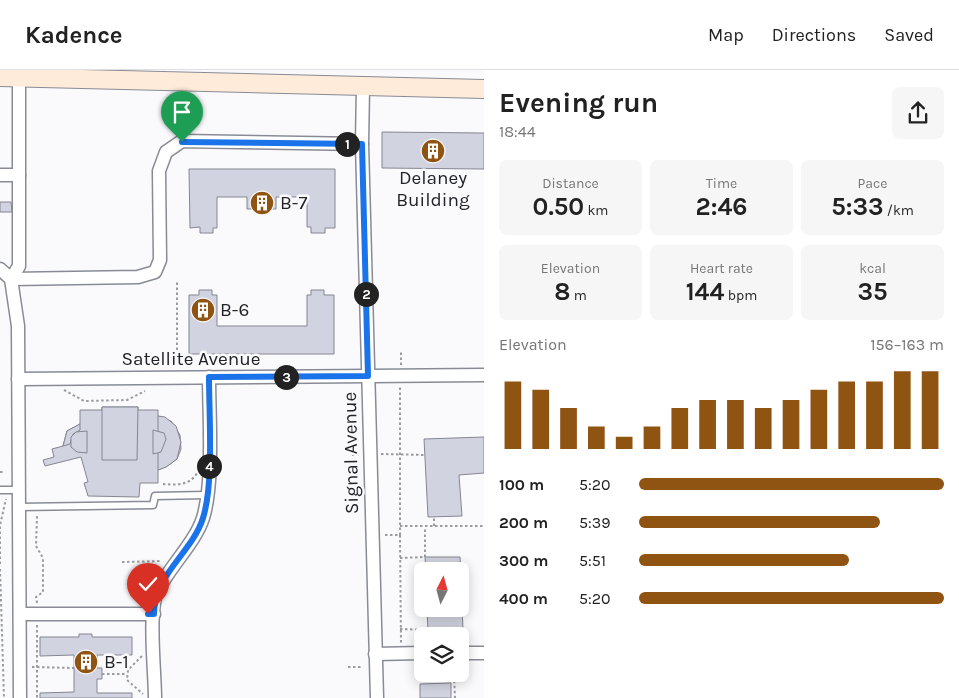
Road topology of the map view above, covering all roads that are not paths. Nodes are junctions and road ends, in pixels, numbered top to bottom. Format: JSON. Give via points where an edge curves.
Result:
{"nodes":[{"id":1,"x":0,"y":77,"type":"edge"},
{"id":2,"x":19,"y":77,"type":"junction"},
{"id":3,"x":363,"y":86,"type":"junction"},
{"id":4,"x":484,"y":89,"type":"edge"},
{"id":5,"x":362,"y":144,"type":"junction"},
{"id":6,"x":19,"y":174,"type":"junction"},
{"id":7,"x":0,"y":175,"type":"edge"},
{"id":8,"x":0,"y":269,"type":"edge"},
{"id":9,"x":10,"y":279,"type":"junction"},
{"id":10,"x":484,"y":375,"type":"edge"},
{"id":11,"x":368,"y":376,"type":"junction"},
{"id":12,"x":209,"y":377,"type":"junction"},
{"id":13,"x":18,"y":379,"type":"junction"},
{"id":14,"x":0,"y":490,"type":"edge"},
{"id":15,"x":19,"y":490,"type":"junction"},
{"id":16,"x":207,"y":495,"type":"junction"},
{"id":17,"x":18,"y":507,"type":"junction"},
{"id":18,"x":20,"y":614,"type":"junction"},
{"id":19,"x":154,"y":614,"type":"junction"},
{"id":20,"x":469,"y":653,"type":"edge"},
{"id":21,"x":484,"y":653,"type":"edge"},
{"id":22,"x":381,"y":654,"type":"junction"},
{"id":23,"x":414,"y":654,"type":"edge"},
{"id":24,"x":20,"y":698,"type":"edge"},
{"id":25,"x":155,"y":698,"type":"edge"},
{"id":26,"x":377,"y":698,"type":"edge"}],
"edges":[{"from":1,"to":2,"type":"main road"},
{"from":2,"to":3,"type":"main road"},
{"from":2,"to":6,"type":"street"},
{"from":3,"to":4,"type":"main road"},
{"from":3,"to":5,"type":"street","name":"Signal Avenue"},
{"from":5,"to":9,"type":"street","via":[[182,142],[166,152],[159,171],[160,260],[155,272],[138,277]]},
{"from":5,"to":11,"type":"street","name":"Signal Avenue"},
{"from":6,"to":7,"type":"street"},
{"from":6,"to":9,"type":"street","via":[[19,266]]},
{"from":8,"to":9,"type":"street"},
{"from":9,"to":13,"type":"street","via":[[18,319]]},
{"from":10,"to":11,"type":"street","name":"Satellite Avenue"},
{"from":11,"to":12,"type":"street","name":"Satellite Avenue"},
{"from":11,"to":22,"type":"street","name":"Signal Avenue","via":[[372,536]]},
{"from":12,"to":13,"type":"street","name":"Satellite Avenue"},
{"from":12,"to":16,"type":"street"},
{"from":13,"to":15,"type":"street"},
{"from":14,"to":15,"type":"lane"},
{"from":15,"to":17,"type":"street"},
{"from":16,"to":17,"type":"lane","via":[[155,496],[153,505]]},
{"from":16,"to":19,"type":"street","via":[[201,525],[158,591]]},
{"from":17,"to":18,"type":"street"},
{"from":18,"to":19,"type":"street"},
{"from":18,"to":24,"type":"street"},
{"from":19,"to":25,"type":"street"},
{"from":20,"to":21,"type":"street"},
{"from":22,"to":23,"type":"street"},
{"from":22,"to":26,"type":"street","name":"Signal Avenue","via":[[376,667]]}]}
